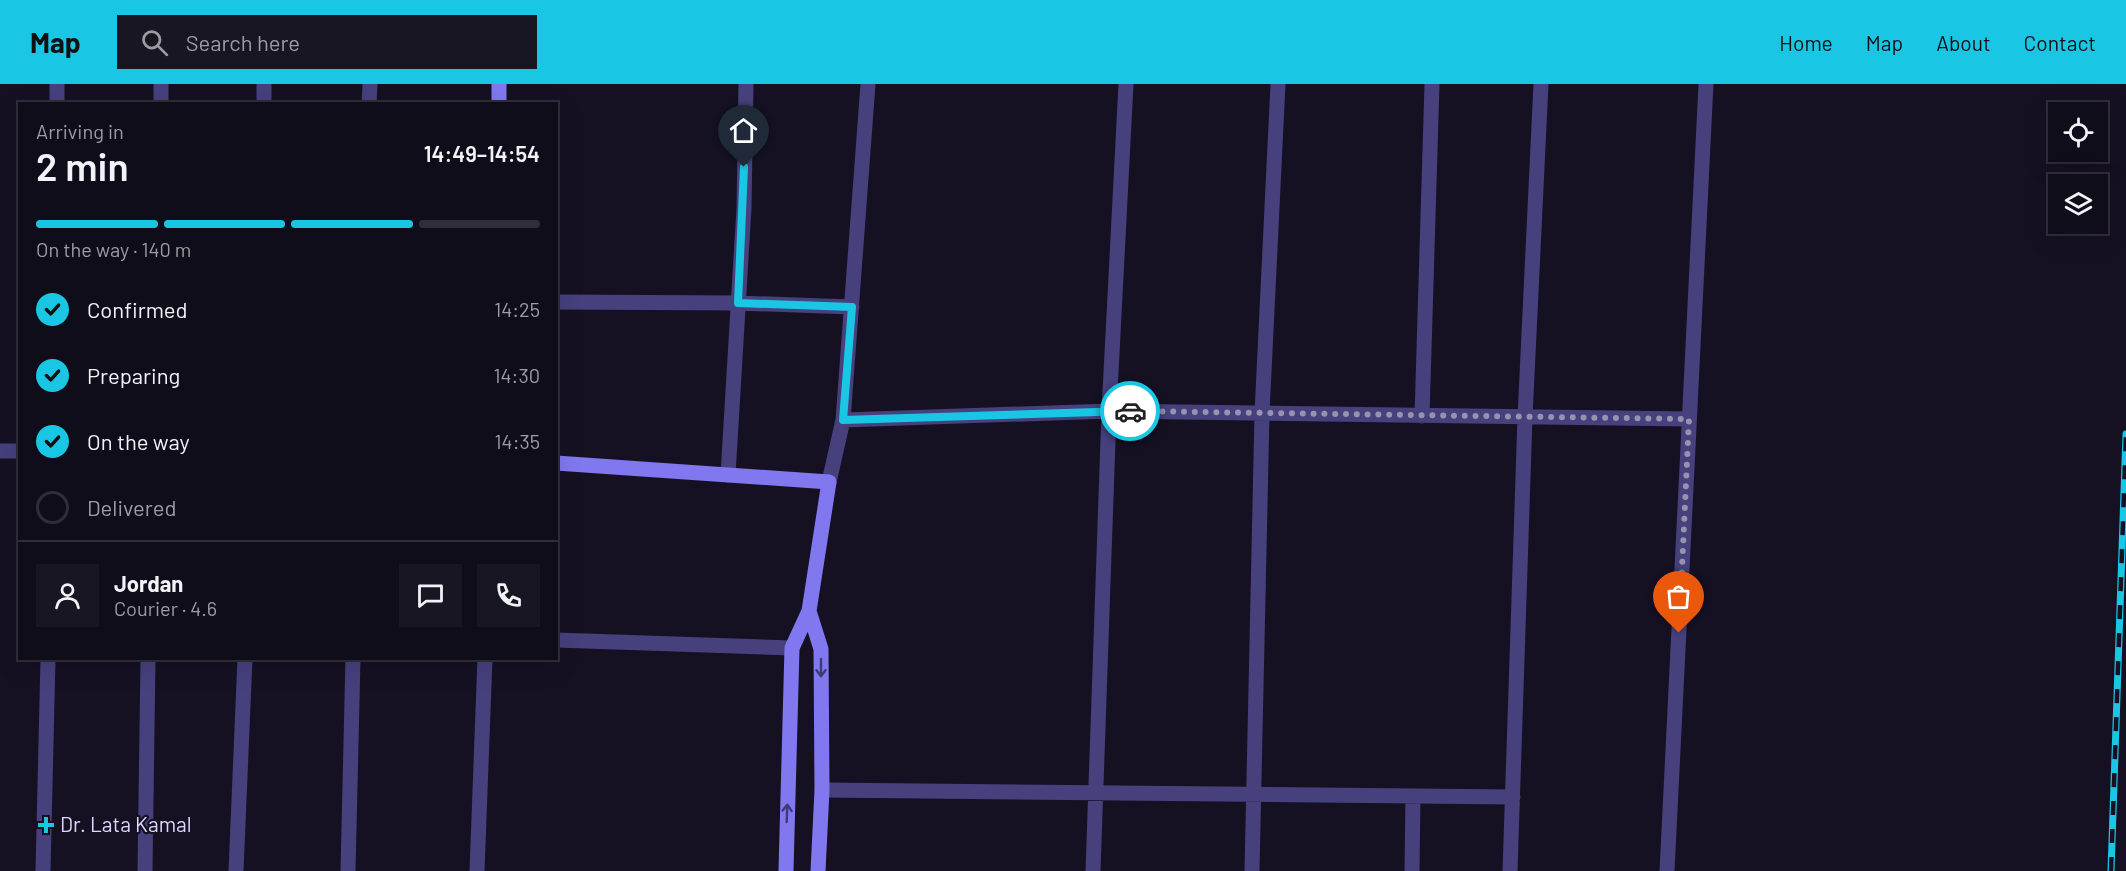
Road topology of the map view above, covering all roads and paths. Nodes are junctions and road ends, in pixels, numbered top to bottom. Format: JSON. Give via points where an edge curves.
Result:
{"nodes":[{"id":1,"x":57,"y":84,"type":"edge"},
{"id":2,"x":161,"y":84,"type":"edge"},
{"id":3,"x":264,"y":84,"type":"edge"},
{"id":4,"x":369,"y":84,"type":"edge"},
{"id":5,"x":499,"y":84,"type":"edge"},
{"id":6,"x":746,"y":84,"type":"edge"},
{"id":7,"x":868,"y":84,"type":"edge"},
{"id":8,"x":1126,"y":84,"type":"edge"},
{"id":9,"x":1278,"y":84,"type":"edge"},
{"id":10,"x":1432,"y":84,"type":"edge"},
{"id":11,"x":1541,"y":84,"type":"edge"},
{"id":12,"x":1706,"y":84,"type":"edge"},
{"id":13,"x":57,"y":102,"type":"edge"},
{"id":14,"x":161,"y":102,"type":"edge"},
{"id":15,"x":264,"y":102,"type":"edge"},
{"id":16,"x":369,"y":102,"type":"edge"},
{"id":17,"x":499,"y":102,"type":"edge"},
{"id":18,"x":558,"y":302,"type":"edge"},
{"id":19,"x":738,"y":303,"type":"junction"},
{"id":20,"x":852,"y":307,"type":"junction"},
{"id":21,"x":1109,"y":411,"type":"junction"},
{"id":22,"x":1262,"y":413,"type":"junction"},
{"id":23,"x":1422,"y":416,"type":"junction"},
{"id":24,"x":1525,"y":417,"type":"junction"},
{"id":25,"x":1689,"y":419,"type":"junction"},
{"id":26,"x":843,"y":420,"type":"junction"},
{"id":27,"x":0,"y":451,"type":"edge"},
{"id":28,"x":18,"y":451,"type":"edge"},
{"id":29,"x":558,"y":463,"type":"edge"},
{"id":30,"x":728,"y":475,"type":"junction"},
{"id":31,"x":829,"y":482,"type":"junction"},
{"id":32,"x":809,"y":611,"type":"junction"},
{"id":33,"x":558,"y":640,"type":"edge"},
{"id":34,"x":792,"y":648,"type":"junction"},
{"id":35,"x":48,"y":660,"type":"edge"},
{"id":36,"x":148,"y":660,"type":"edge"},
{"id":37,"x":245,"y":660,"type":"edge"},
{"id":38,"x":353,"y":660,"type":"edge"},
{"id":39,"x":485,"y":660,"type":"edge"},
{"id":40,"x":822,"y":790,"type":"junction"},
{"id":41,"x":1095,"y":792,"type":"junction"},
{"id":42,"x":1254,"y":794,"type":"junction"},
{"id":43,"x":1413,"y":796,"type":"junction"},
{"id":44,"x":1513,"y":797,"type":"junction"},
{"id":45,"x":43,"y":871,"type":"edge"},
{"id":46,"x":145,"y":871,"type":"edge"},
{"id":47,"x":236,"y":871,"type":"edge"},
{"id":48,"x":348,"y":871,"type":"edge"},
{"id":49,"x":477,"y":871,"type":"edge"},
{"id":50,"x":786,"y":871,"type":"edge"},
{"id":51,"x":818,"y":871,"type":"edge"},
{"id":52,"x":1093,"y":871,"type":"edge"},
{"id":53,"x":1252,"y":871,"type":"edge"},
{"id":54,"x":1412,"y":871,"type":"edge"},
{"id":55,"x":1510,"y":871,"type":"edge"},
{"id":56,"x":1667,"y":871,"type":"edge"}],
"edges":[{"from":1,"to":13,"type":"street"},
{"from":2,"to":14,"type":"street"},
{"from":3,"to":15,"type":"street"},
{"from":4,"to":16,"type":"street"},
{"from":5,"to":17,"type":"main road"},
{"from":6,"to":19,"type":"street"},
{"from":7,"to":20,"type":"street"},
{"from":8,"to":21,"type":"street"},
{"from":9,"to":22,"type":"street"},
{"from":10,"to":23,"type":"street"},
{"from":11,"to":24,"type":"street"},
{"from":12,"to":25,"type":"street"},
{"from":18,"to":19,"type":"street"},
{"from":19,"to":20,"type":"street"},
{"from":19,"to":30,"type":"street"},
{"from":20,"to":26,"type":"street"},
{"from":21,"to":22,"type":"street"},
{"from":21,"to":26,"type":"street"},
{"from":21,"to":41,"type":"street"},
{"from":22,"to":23,"type":"street"},
{"from":22,"to":42,"type":"street"},
{"from":23,"to":24,"type":"street"},
{"from":24,"to":25,"type":"street"},
{"from":24,"to":44,"type":"street"},
{"from":25,"to":56,"type":"street"},
{"from":26,"to":31,"type":"street"},
{"from":27,"to":28,"type":"street"},
{"from":29,"to":30,"type":"main road"},
{"from":30,"to":31,"type":"main road"},
{"from":31,"to":32,"type":"main road"},
{"from":32,"to":34,"type":"main road"},
{"from":32,"to":40,"type":"main road","one_way":true,"via":[[821,650]]},
{"from":33,"to":34,"type":"street"},
{"from":50,"to":34,"type":"main road","one_way":true},
{"from":35,"to":45,"type":"street"},
{"from":36,"to":46,"type":"street"},
{"from":37,"to":47,"type":"street"},
{"from":38,"to":48,"type":"street"},
{"from":39,"to":49,"type":"street"},
{"from":40,"to":41,"type":"street"},
{"from":40,"to":51,"type":"main road"},
{"from":41,"to":42,"type":"street"},
{"from":41,"to":52,"type":"street"},
{"from":42,"to":43,"type":"street"},
{"from":42,"to":53,"type":"street"},
{"from":43,"to":44,"type":"street"},
{"from":43,"to":54,"type":"street"},
{"from":44,"to":55,"type":"street"}]}
